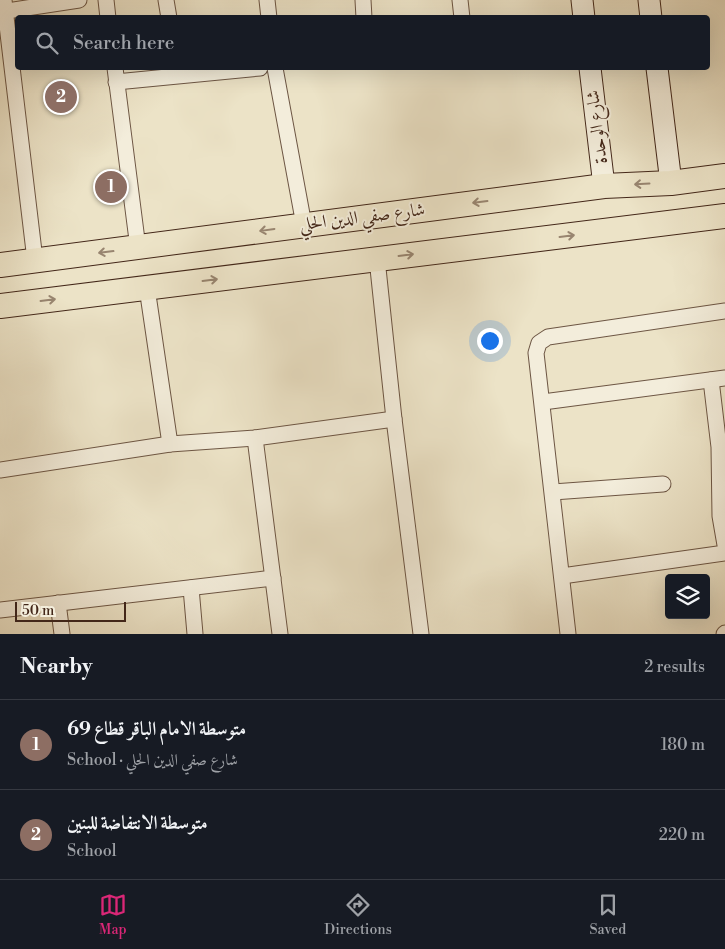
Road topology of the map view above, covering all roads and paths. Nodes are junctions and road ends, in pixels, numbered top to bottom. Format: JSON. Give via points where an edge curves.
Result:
{"nodes":[{"id":1,"x":79,"y":0,"type":"edge"},
{"id":2,"x":106,"y":0,"type":"edge"},
{"id":3,"x":166,"y":0,"type":"edge"},
{"id":4,"x":267,"y":0,"type":"edge"},
{"id":5,"x":362,"y":0,"type":"edge"},
{"id":6,"x":460,"y":0,"type":"edge"},
{"id":7,"x":582,"y":0,"type":"edge"},
{"id":8,"x":649,"y":0,"type":"edge"},
{"id":9,"x":3,"y":7,"type":"edge"},
{"id":10,"x":108,"y":15,"type":"edge"},
{"id":11,"x":168,"y":15,"type":"edge"},
{"id":12,"x":269,"y":15,"type":"edge"},
{"id":13,"x":364,"y":15,"type":"edge"},
{"id":14,"x":462,"y":15,"type":"edge"},
{"id":15,"x":584,"y":15,"type":"edge"},
{"id":16,"x":651,"y":15,"type":"edge"},
{"id":17,"x":218,"y":70,"type":"edge"},
{"id":18,"x":275,"y":70,"type":"edge"},
{"id":19,"x":590,"y":70,"type":"edge"},
{"id":20,"x":657,"y":70,"type":"edge"},
{"id":21,"x":176,"y":72,"type":"edge"},
{"id":22,"x":116,"y":75,"type":"edge"},
{"id":23,"x":725,"y":176,"type":"edge"},
{"id":24,"x":672,"y":183,"type":"junction"},
{"id":25,"x":604,"y":186,"type":"junction"},
{"id":26,"x":725,"y":216,"type":"edge"},
{"id":27,"x":304,"y":225,"type":"junction"},
{"id":28,"x":138,"y":248,"type":"junction"},
{"id":29,"x":377,"y":259,"type":"junction"},
{"id":30,"x":35,"y":260,"type":"junction"},
{"id":31,"x":0,"y":265,"type":"edge"},
{"id":32,"x":147,"y":288,"type":"junction"},
{"id":33,"x":0,"y":306,"type":"edge"},
{"id":34,"x":725,"y":311,"type":"edge"},
{"id":35,"x":718,"y":379,"type":"edge"},
{"id":36,"x":543,"y":402,"type":"junction"},
{"id":37,"x":394,"y":419,"type":"junction"},
{"id":38,"x":255,"y":438,"type":"junction"},
{"id":39,"x":170,"y":444,"type":"junction"},
{"id":40,"x":0,"y":470,"type":"edge"},
{"id":41,"x":663,"y":484,"type":"dead end"},
{"id":42,"x":553,"y":492,"type":"junction"},
{"id":43,"x":725,"y":545,"type":"edge"},
{"id":44,"x":725,"y":553,"type":"edge"},
{"id":45,"x":562,"y":576,"type":"junction"},
{"id":46,"x":273,"y":578,"type":"junction"},
{"id":47,"x":191,"y":588,"type":"junction"},
{"id":48,"x":58,"y":603,"type":"junction"},
{"id":49,"x":0,"y":610,"type":"edge"},
{"id":50,"x":62,"y":634,"type":"edge"},
{"id":51,"x":195,"y":634,"type":"edge"},
{"id":52,"x":280,"y":634,"type":"edge"},
{"id":53,"x":421,"y":634,"type":"edge"},
{"id":54,"x":568,"y":634,"type":"edge"}],
"edges":[{"from":1,"to":9,"type":"street"},
{"from":2,"to":10,"type":"street"},
{"from":3,"to":11,"type":"street"},
{"from":4,"to":12,"type":"street"},
{"from":5,"to":13,"type":"street"},
{"from":6,"to":14,"type":"street"},
{"from":7,"to":15,"type":"street"},
{"from":8,"to":16,"type":"street"},
{"from":9,"to":30,"type":"street"},
{"from":17,"to":21,"type":"street"},
{"from":18,"to":27,"type":"street"},
{"from":19,"to":25,"type":"street","name":"شارع الوحدة"},
{"from":20,"to":24,"type":"street"},
{"from":21,"to":22,"type":"street"},
{"from":22,"to":28,"type":"street"},
{"from":23,"to":24,"type":"main road","name":"شارع صفي الدين الحلي"},
{"from":24,"to":25,"type":"main road","name":"شارع صفي الدين الحلي","one_way":true},
{"from":25,"to":27,"type":"main road","name":"شارع صفي الدين الحلي","one_way":true},
{"from":29,"to":26,"type":"main road","one_way":true},
{"from":27,"to":28,"type":"main road","name":"شارع صفي الدين الحلي","one_way":true},
{"from":28,"to":30,"type":"main road","name":"شارع صفي الدين الحلي","one_way":true},
{"from":32,"to":29,"type":"main road","one_way":true},
{"from":29,"to":37,"type":"street"},
{"from":30,"to":31,"type":"main road","name":"شارع صفي الدين الحلي"},
{"from":33,"to":32,"type":"main road","one_way":true},
{"from":32,"to":39,"type":"street"},
{"from":34,"to":36,"type":"street","via":[[548,337],[539,343],[536,353]]},
{"from":35,"to":36,"type":"street"},
{"from":35,"to":43,"type":"street","via":[[720,516]]},
{"from":36,"to":42,"type":"street"},
{"from":37,"to":38,"type":"street"},
{"from":37,"to":53,"type":"street"},
{"from":38,"to":39,"type":"street"},
{"from":38,"to":46,"type":"street"},
{"from":39,"to":40,"type":"street"},
{"from":41,"to":42,"type":"street"},
{"from":42,"to":45,"type":"street"},
{"from":44,"to":45,"type":"street"},
{"from":45,"to":54,"type":"street"},
{"from":46,"to":47,"type":"street"},
{"from":46,"to":52,"type":"street"},
{"from":47,"to":48,"type":"street"},
{"from":47,"to":51,"type":"street"},
{"from":48,"to":49,"type":"street"},
{"from":48,"to":50,"type":"street"}]}
